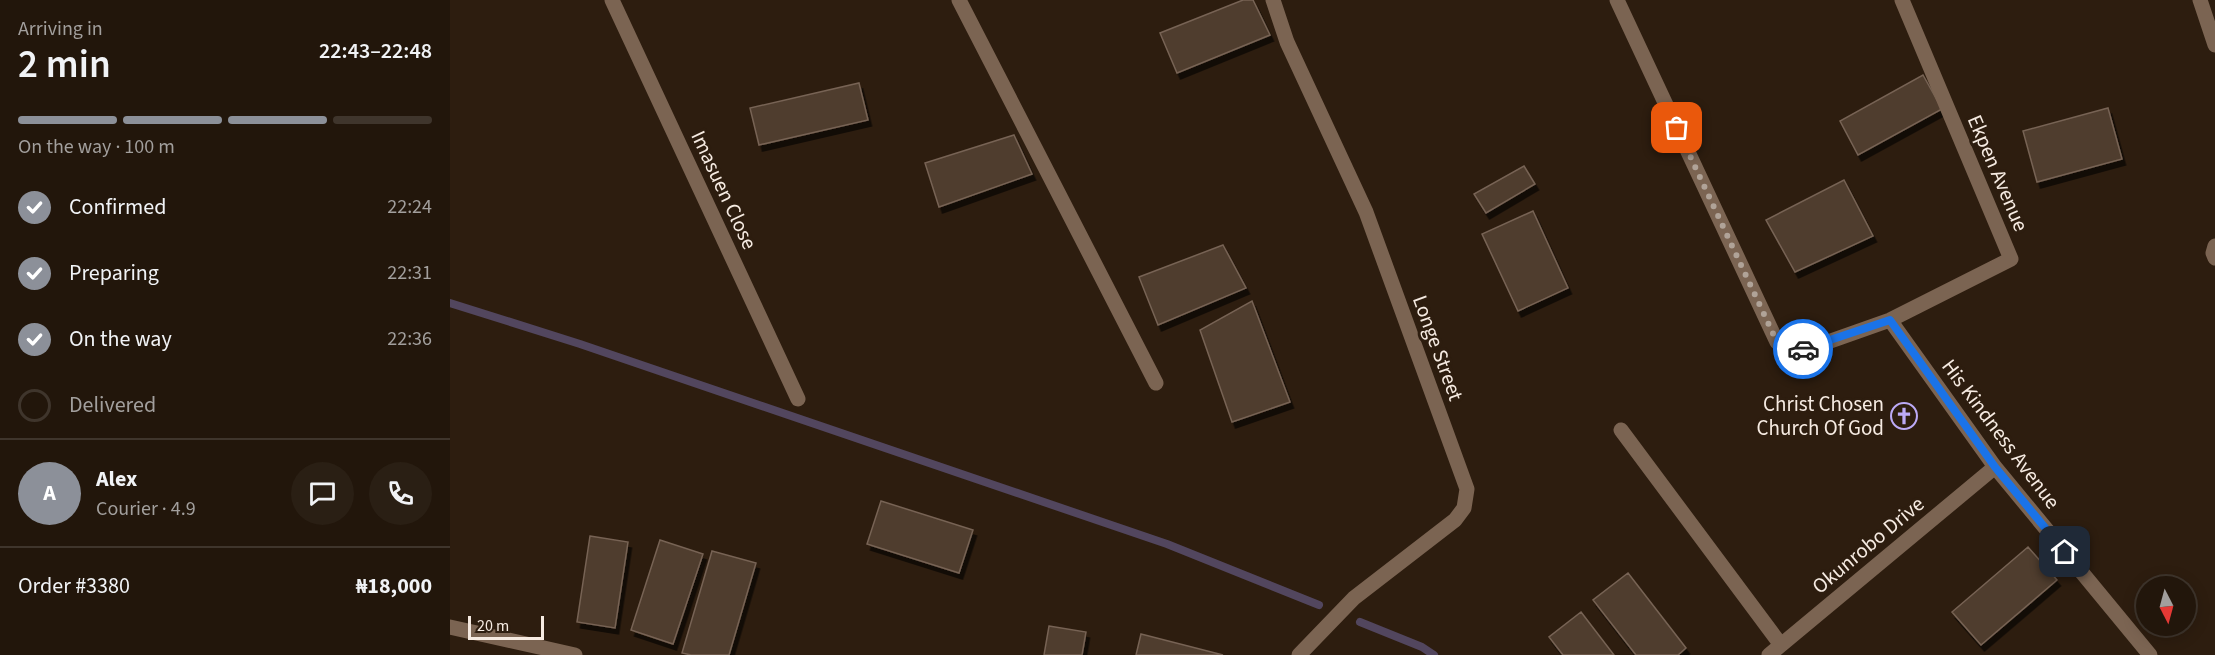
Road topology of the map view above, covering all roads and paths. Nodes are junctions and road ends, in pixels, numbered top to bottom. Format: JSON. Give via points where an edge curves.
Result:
{"nodes":[{"id":1,"x":612,"y":0,"type":"edge"},
{"id":2,"x":959,"y":0,"type":"edge"},
{"id":3,"x":1272,"y":0,"type":"edge"},
{"id":4,"x":1617,"y":0,"type":"edge"},
{"id":5,"x":1902,"y":0,"type":"edge"},
{"id":6,"x":2200,"y":0,"type":"edge"},
{"id":7,"x":2215,"y":45,"type":"edge"},
{"id":8,"x":1890,"y":320,"type":"junction"},
{"id":9,"x":1156,"y":383,"type":"dead end"},
{"id":10,"x":798,"y":399,"type":"dead end"},
{"id":11,"x":1621,"y":430,"type":"dead end"},
{"id":12,"x":1995,"y":467,"type":"junction"},
{"id":13,"x":450,"y":627,"type":"edge"},
{"id":14,"x":1781,"y":645,"type":"junction"},
{"id":15,"x":575,"y":655,"type":"edge"},
{"id":16,"x":1299,"y":655,"type":"edge"},
{"id":17,"x":1769,"y":655,"type":"edge"},
{"id":18,"x":2150,"y":655,"type":"edge"}],
"edges":[{"from":1,"to":10,"type":"street","name":"Imasuen Close"},
{"from":2,"to":9,"type":"street"},
{"from":3,"to":16,"type":"street","name":"Longe Street","via":[[1287,42],[1366,212],[1467,489],[1464,508],[1455,520],[1354,598]]},
{"from":4,"to":8,"type":"street","name":"Ekpen Avenue","via":[[1777,342],[1792,351],[1808,349]]},
{"from":5,"to":8,"type":"street","name":"Ekpen Avenue","via":[[2011,259]]},
{"from":6,"to":7,"type":"street"},
{"from":8,"to":12,"type":"street","name":"His Kindness Avenue"},
{"from":11,"to":14,"type":"street"},
{"from":12,"to":14,"type":"street","name":"Okunrobo Drive"},
{"from":12,"to":18,"type":"street","name":"His Kindness Avenue"},
{"from":13,"to":15,"type":"street"},
{"from":14,"to":17,"type":"street","name":"Okunrobo Drive"}]}
